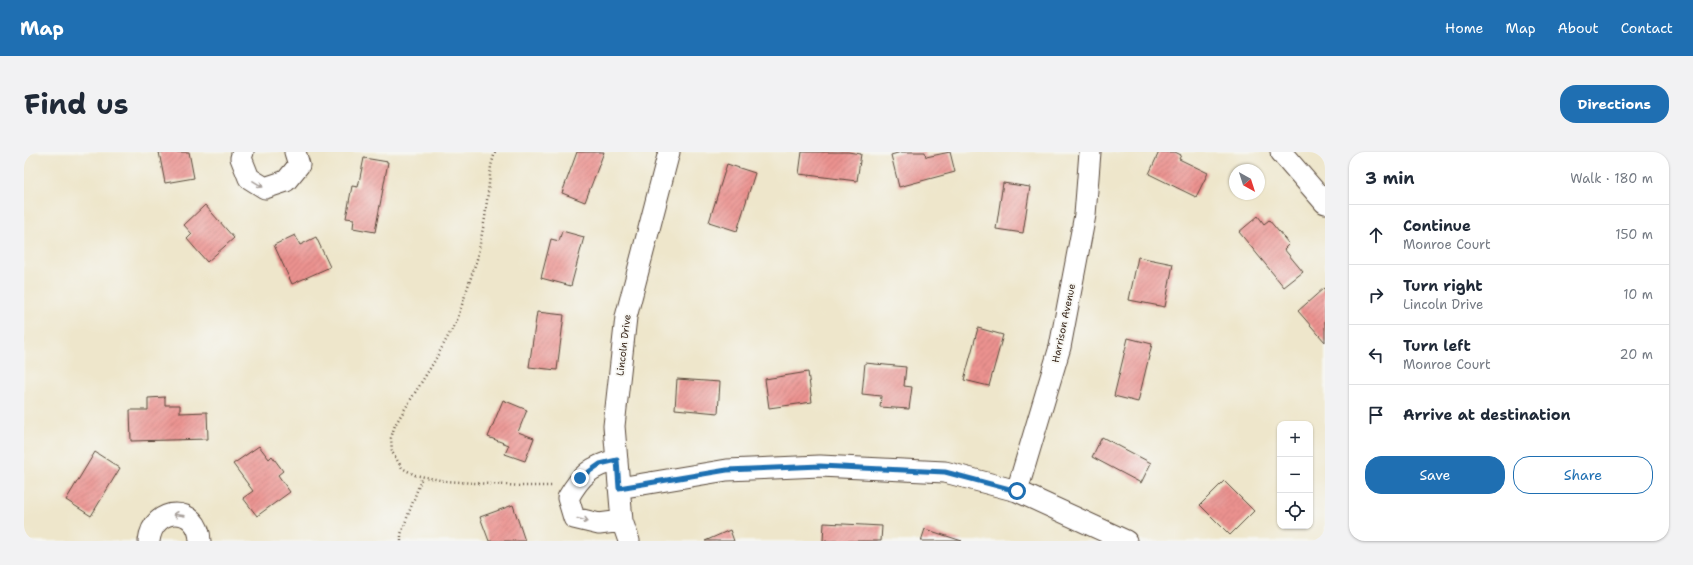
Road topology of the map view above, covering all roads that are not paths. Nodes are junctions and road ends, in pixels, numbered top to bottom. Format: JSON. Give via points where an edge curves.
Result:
{"nodes":[{"id":1,"x":243,"y":152,"type":"edge"},
{"id":2,"x":295,"y":152,"type":"edge"},
{"id":3,"x":669,"y":152,"type":"edge"},
{"id":4,"x":1090,"y":152,"type":"edge"},
{"id":5,"x":1281,"y":152,"type":"edge"},
{"id":6,"x":1325,"y":203,"type":"edge"},
{"id":7,"x":617,"y":460,"type":"junction"},
{"id":8,"x":619,"y":488,"type":"junction"},
{"id":9,"x":1017,"y":491,"type":"junction"},
{"id":10,"x":622,"y":521,"type":"junction"},
{"id":11,"x":1120,"y":539,"type":"edge"},
{"id":12,"x":149,"y":541,"type":"edge"},
{"id":13,"x":200,"y":541,"type":"edge"},
{"id":14,"x":630,"y":541,"type":"edge"}],
"edges":[{"from":1,"to":2,"type":"street","one_way":true,"via":[[241,158],[249,178],[265,188],[286,181],[299,165]]},
{"from":3,"to":7,"type":"street","name":"Lincoln Drive","via":[[626,317],[614,426]]},
{"from":4,"to":9,"type":"street","name":"Harrison Avenue","via":[[1085,215],[1060,347]]},
{"from":5,"to":6,"type":"street"},
{"from":7,"to":8,"type":"street","name":"Lincoln Drive"},
{"from":7,"to":10,"type":"street","one_way":true,"via":[[600,464],[580,478],[568,498],[574,518],[600,524]]},
{"from":8,"to":9,"type":"street","via":[[727,470],[820,466],[945,472]]},
{"from":8,"to":10,"type":"street","name":"Lincoln Drive"},
{"from":9,"to":11,"type":"street"},
{"from":10,"to":14,"type":"street","name":"Lincoln Drive"},
{"from":13,"to":12,"type":"street","one_way":true,"via":[[197,527],[192,521],[177,514],[160,518],[150,532]]}]}
